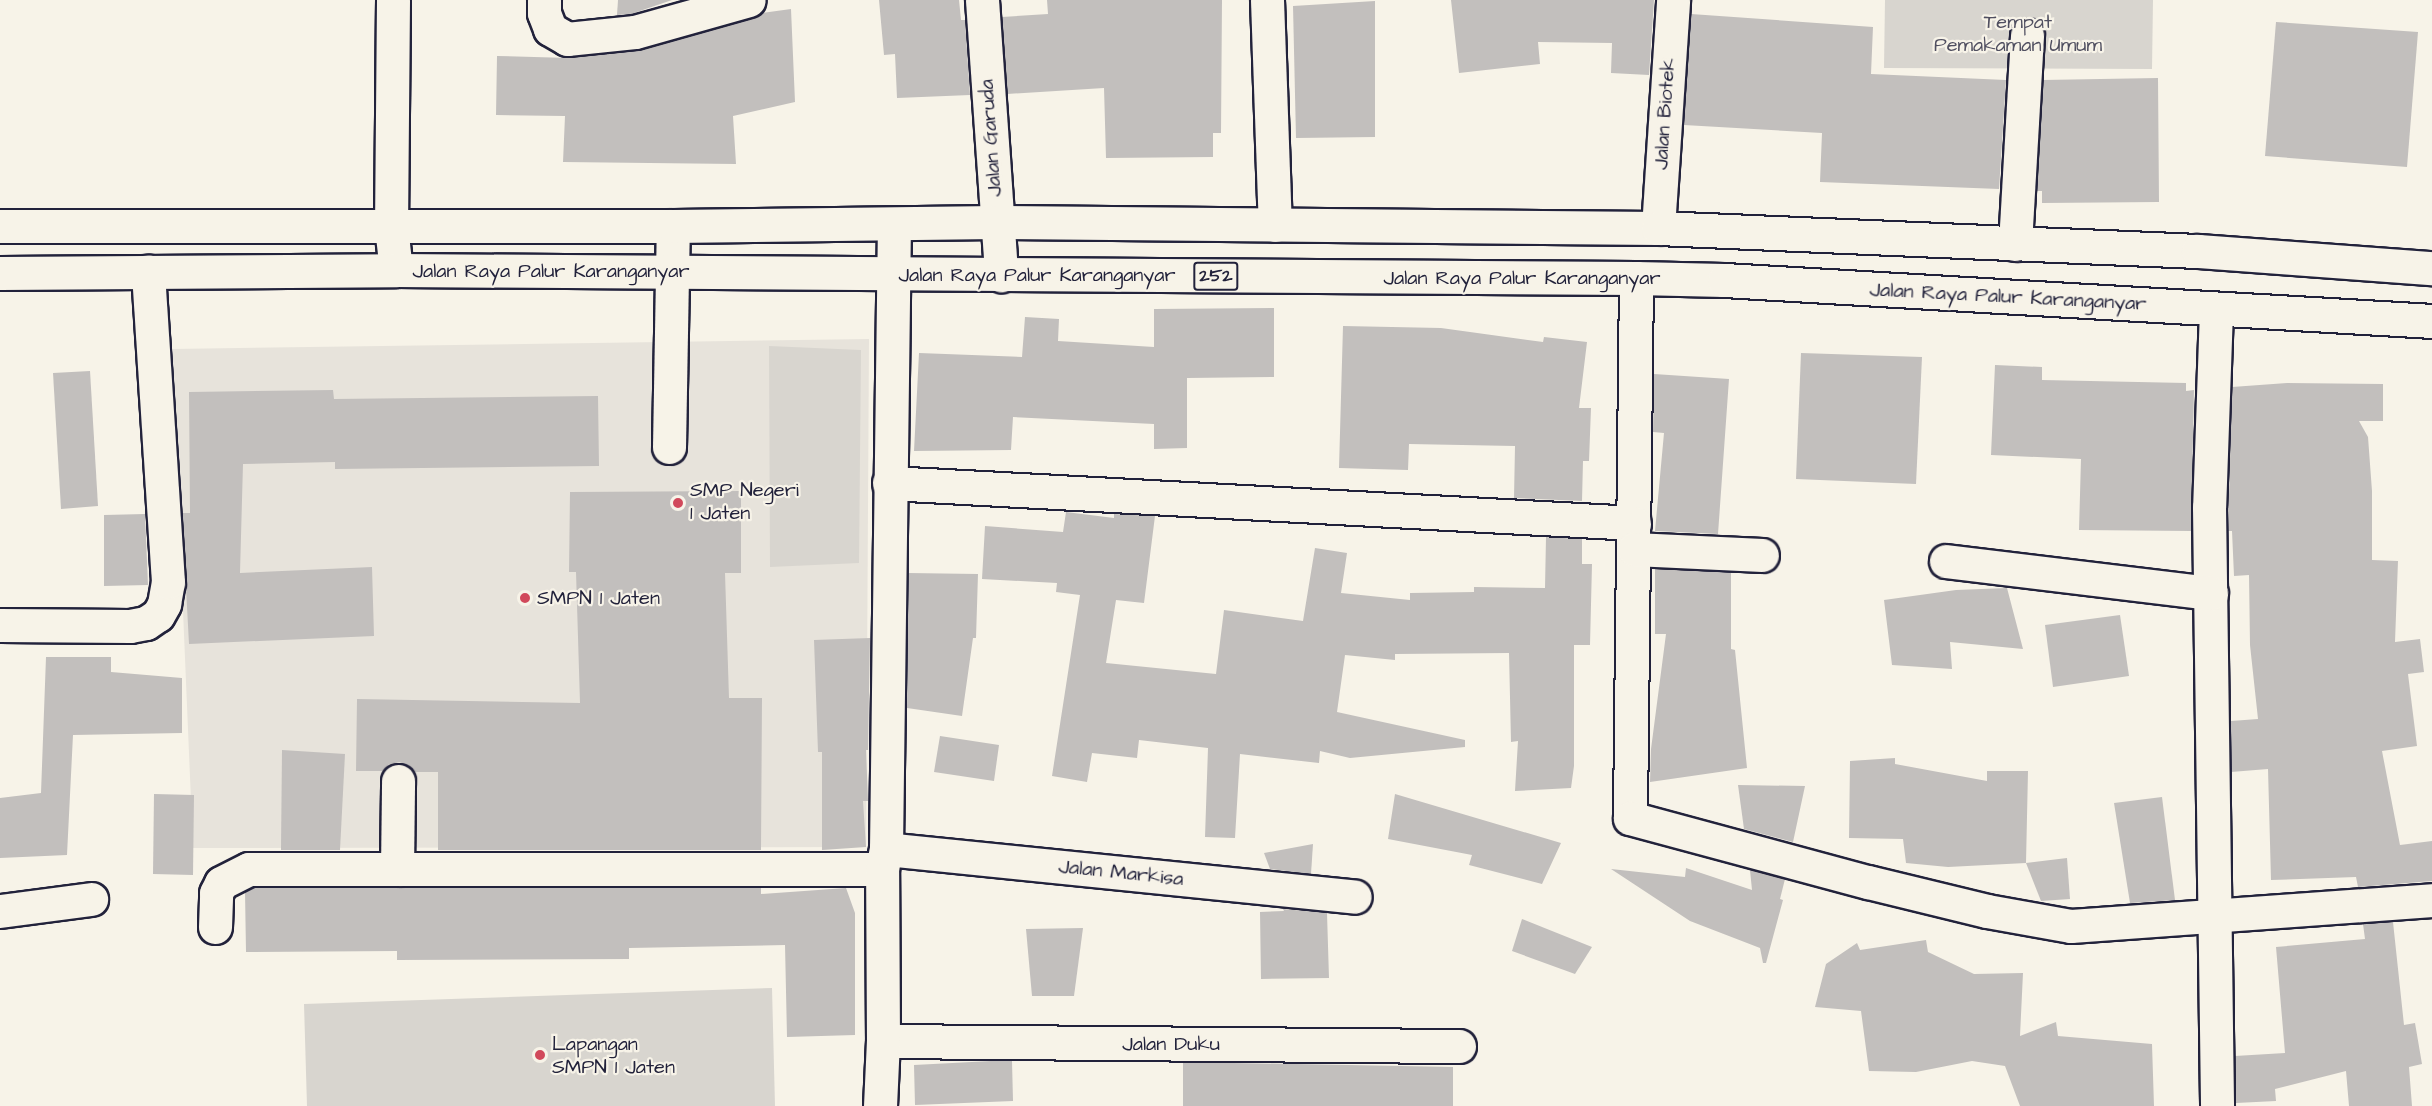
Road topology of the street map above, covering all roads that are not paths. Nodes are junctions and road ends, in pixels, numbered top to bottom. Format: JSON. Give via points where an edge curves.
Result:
{"nodes":[{"id":1,"x":393,"y":0,"type":"edge"},
{"id":2,"x":544,"y":0,"type":"edge"},
{"id":3,"x":749,"y":0,"type":"edge"},
{"id":4,"x":982,"y":0,"type":"edge"},
{"id":5,"x":1267,"y":0,"type":"edge"},
{"id":6,"x":1673,"y":0,"type":"edge"},
{"id":7,"x":2027,"y":35,"type":"dead end"},
{"id":8,"x":996,"y":222,"type":"junction"},
{"id":9,"x":894,"y":224,"type":"junction"},
{"id":10,"x":1275,"y":225,"type":"junction"},
{"id":11,"x":0,"y":226,"type":"edge"},
{"id":12,"x":673,"y":226,"type":"junction"},
{"id":13,"x":391,"y":227,"type":"junction"},
{"id":14,"x":1658,"y":228,"type":"junction"},
{"id":15,"x":2015,"y":244,"type":"junction"},
{"id":16,"x":2432,"y":268,"type":"edge"},
{"id":17,"x":396,"y":270,"type":"junction"},
{"id":18,"x":148,"y":272,"type":"junction"},
{"id":19,"x":674,"y":272,"type":"junction"},
{"id":20,"x":0,"y":273,"type":"edge"},
{"id":21,"x":894,"y":274,"type":"junction"},
{"id":22,"x":1001,"y":275,"type":"junction"},
{"id":23,"x":1636,"y":278,"type":"junction"},
{"id":24,"x":2216,"y":310,"type":"junction"},
{"id":25,"x":2432,"y":321,"type":"edge"},
{"id":26,"x":669,"y":447,"type":"dead end"},
{"id":27,"x":889,"y":483,"type":"junction"},
{"id":28,"x":1634,"y":536,"type":"junction"},
{"id":29,"x":1762,"y":555,"type":"dead end"},
{"id":30,"x":1946,"y":561,"type":"dead end"},
{"id":31,"x":2211,"y":592,"type":"junction"},
{"id":32,"x":0,"y":625,"type":"edge"},
{"id":33,"x":399,"y":781,"type":"dead end"},
{"id":34,"x":884,"y":859,"type":"junction"},
{"id":35,"x":397,"y":869,"type":"junction"},
{"id":36,"x":1355,"y":897,"type":"dead end"},
{"id":37,"x":92,"y":899,"type":"dead end"},
{"id":38,"x":2432,"y":900,"type":"edge"},
{"id":39,"x":0,"y":911,"type":"edge"},
{"id":40,"x":2214,"y":917,"type":"junction"},
{"id":41,"x":215,"y":927,"type":"dead end"},
{"id":42,"x":884,"y":1041,"type":"junction"},
{"id":43,"x":1459,"y":1046,"type":"dead end"},
{"id":44,"x":880,"y":1106,"type":"edge"},
{"id":45,"x":2217,"y":1106,"type":"edge"}],
"edges":[{"from":1,"to":13,"type":"street"},
{"from":2,"to":3,"type":"street","via":[[549,29],[567,39],[635,32]]},
{"from":4,"to":8,"type":"street","name":"Jalan Garuda"},
{"from":5,"to":10,"type":"street"},
{"from":6,"to":14,"type":"street","name":"Jalan Biotek"},
{"from":7,"to":15,"type":"street"},
{"from":8,"to":9,"type":"street"},
{"from":8,"to":10,"type":"street"},
{"from":8,"to":22,"type":"street","name":"Jalan Garuda"},
{"from":9,"to":12,"type":"street"},
{"from":9,"to":21,"type":"street"},
{"from":10,"to":14,"type":"street"},
{"from":11,"to":13,"type":"street"},
{"from":12,"to":13,"type":"street"},
{"from":12,"to":19,"type":"street"},
{"from":13,"to":17,"type":"street"},
{"from":14,"to":15,"type":"street"},
{"from":15,"to":16,"type":"street","via":[[2198,251]]},
{"from":17,"to":18,"type":"street","name":"Jalan Raya Palur Karanganyar","number":"252"},
{"from":17,"to":19,"type":"street","name":"Jalan Raya Palur Karanganyar","number":"252"},
{"from":18,"to":20,"type":"street","name":"Jalan Raya Palur Karanganyar","number":"252"},
{"from":18,"to":32,"type":"street","via":[[168,582],[164,604],[158,615],[146,623],[130,626]]},
{"from":19,"to":21,"type":"street","name":"Jalan Raya Palur Karanganyar","number":"252"},
{"from":19,"to":26,"type":"street"},
{"from":21,"to":22,"type":"street","name":"Jalan Raya Palur Karanganyar","number":"252"},
{"from":21,"to":27,"type":"street"},
{"from":22,"to":23,"type":"street","name":"Jalan Raya Palur Karanganyar","number":"252"},
{"from":23,"to":24,"type":"street","name":"Jalan Raya Palur Karanganyar","number":"252"},
{"from":23,"to":28,"type":"street"},
{"from":24,"to":25,"type":"street","name":"Jalan Raya Palur Karanganyar","number":"252"},
{"from":24,"to":31,"type":"street","via":[[2209,507]]},
{"from":27,"to":28,"type":"street"},
{"from":27,"to":34,"type":"street"},
{"from":28,"to":29,"type":"street"},
{"from":28,"to":40,"type":"street","via":[[1630,818],[1868,882],[2038,922],[2071,926]]},
{"from":30,"to":31,"type":"street"},
{"from":31,"to":40,"type":"street"},
{"from":33,"to":35,"type":"street"},
{"from":34,"to":35,"type":"street","name":"Jalan Markisa"},
{"from":34,"to":36,"type":"street","name":"Jalan Markisa"},
{"from":34,"to":42,"type":"street"},
{"from":35,"to":41,"type":"street","name":"Jalan Markisa","via":[[249,869],[221,883],[216,893]]},
{"from":37,"to":39,"type":"street"},
{"from":38,"to":40,"type":"street"},
{"from":40,"to":45,"type":"street"},
{"from":42,"to":43,"type":"street","name":"Jalan Duku"},
{"from":42,"to":44,"type":"street"}]}
